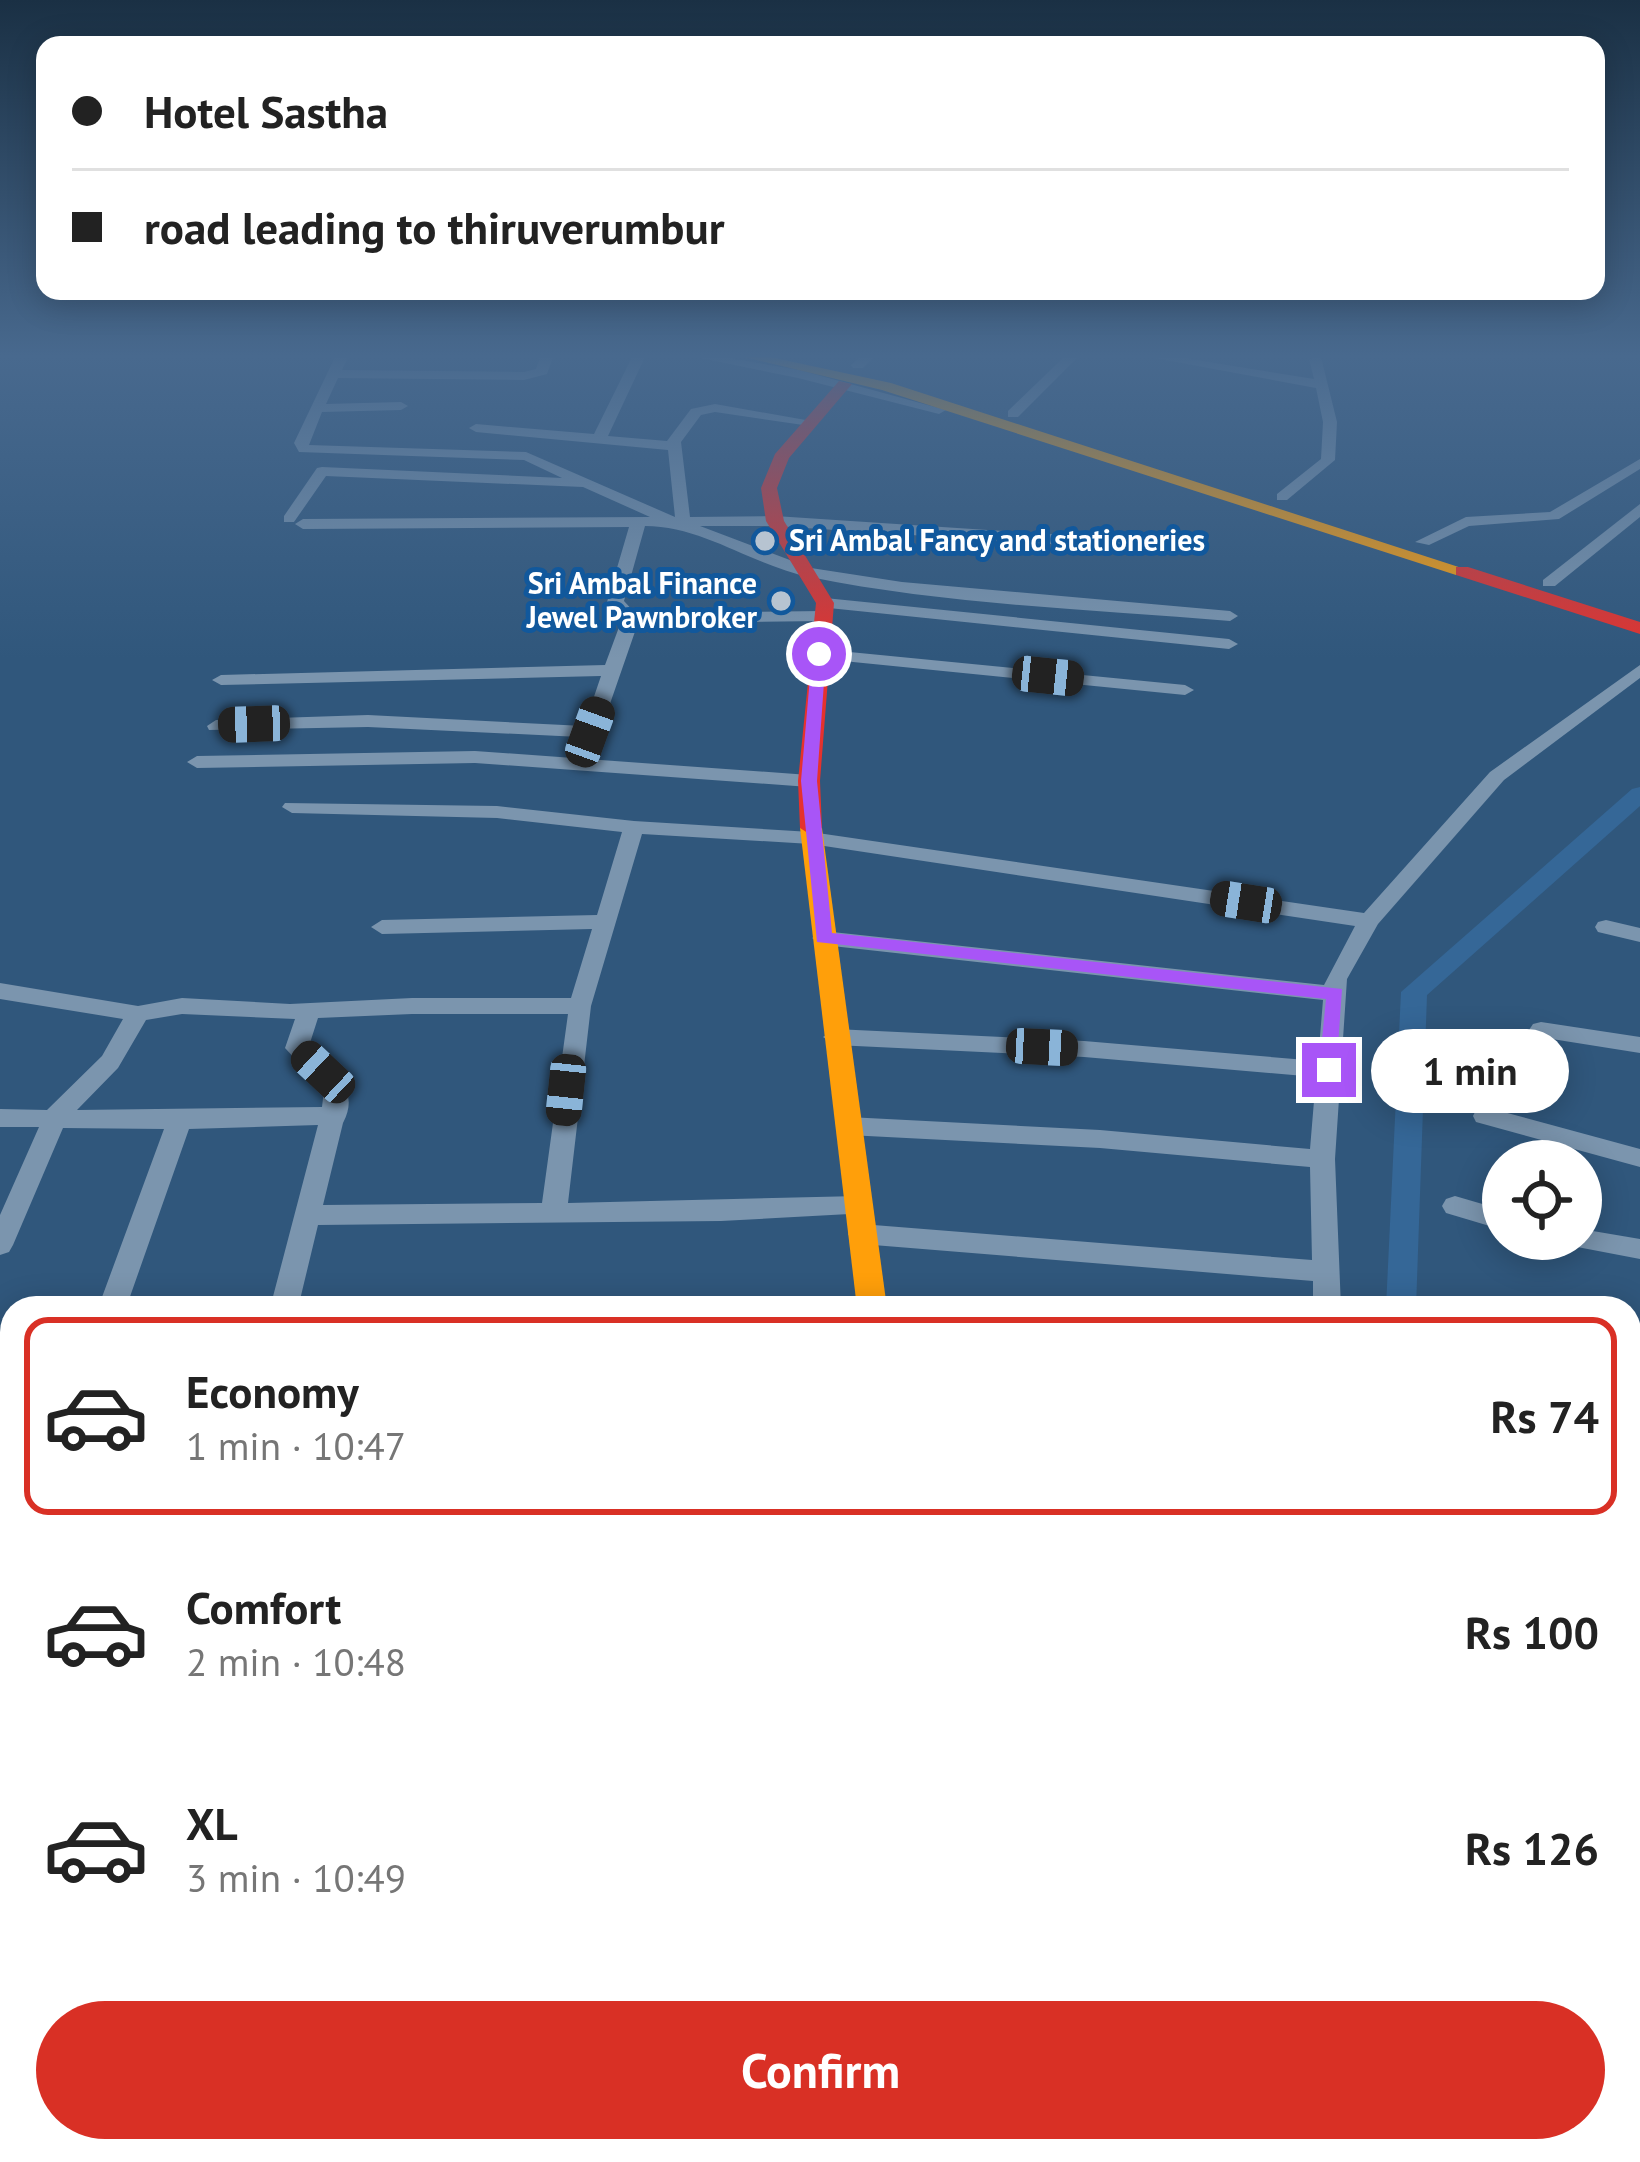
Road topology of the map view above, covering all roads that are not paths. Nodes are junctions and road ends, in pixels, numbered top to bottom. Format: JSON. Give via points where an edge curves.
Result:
{"nodes":[{"id":1,"x":529,"y":458,"type":"edge"},
{"id":2,"x":674,"y":458,"type":"edge"},
{"id":3,"x":782,"y":458,"type":"edge"},
{"id":4,"x":1114,"y":458,"type":"edge"},
{"id":5,"x":1155,"y":458,"type":"edge"},
{"id":6,"x":1328,"y":458,"type":"edge"},
{"id":7,"x":1640,"y":463,"type":"edge"},
{"id":8,"x":589,"y":483,"type":"junction"},
{"id":9,"x":1282,"y":497,"type":"junction"},
{"id":10,"x":1640,"y":509,"type":"edge"},
{"id":11,"x":675,"y":519,"type":"junction"},
{"id":12,"x":639,"y":520,"type":"junction"},
{"id":13,"x":776,"y":520,"type":"junction"},
{"id":14,"x":1424,"y":542,"type":"junction"},
{"id":15,"x":1127,"y":544,"type":"dead end"},
{"id":16,"x":808,"y":572,"type":"junction"},
{"id":17,"x":1549,"y":583,"type":"junction"},
{"id":18,"x":824,"y":610,"type":"junction"},
{"id":19,"x":1640,"y":611,"type":"edge"},
{"id":20,"x":1230,"y":616,"type":"dead end"},
{"id":21,"x":631,"y":618,"type":"junction"},
{"id":22,"x":1640,"y":628,"type":"edge"},
{"id":23,"x":1229,"y":644,"type":"dead end"},
{"id":24,"x":819,"y":654,"type":"junction"},
{"id":25,"x":612,"y":670,"type":"junction"},
{"id":26,"x":1640,"y":670,"type":"edge"},
{"id":27,"x":221,"y":680,"type":"dead end"},
{"id":28,"x":1185,"y":690,"type":"dead end"},
{"id":29,"x":216,"y":726,"type":"dead end"},
{"id":30,"x":590,"y":732,"type":"junction"},
{"id":31,"x":197,"y":763,"type":"dead end"},
{"id":32,"x":582,"y":766,"type":"junction"},
{"id":33,"x":809,"y":781,"type":"junction"},
{"id":34,"x":292,"y":807,"type":"dead end"},
{"id":35,"x":811,"y":838,"type":"junction"},
{"id":36,"x":629,"y":844,"type":"junction"},
{"id":37,"x":1369,"y":921,"type":"junction"},
{"id":38,"x":605,"y":922,"type":"junction"},
{"id":39,"x":1606,"y":927,"type":"dead end"},
{"id":40,"x":382,"y":928,"type":"dead end"},
{"id":41,"x":1640,"y":935,"type":"edge"},
{"id":42,"x":824,"y":938,"type":"junction"},
{"id":43,"x":0,"y":991,"type":"edge"},
{"id":44,"x":1335,"y":994,"type":"junction"},
{"id":45,"x":580,"y":1006,"type":"junction"},
{"id":46,"x":309,"y":1011,"type":"junction"},
{"id":47,"x":138,"y":1014,"type":"junction"},
{"id":48,"x":1541,"y":1030,"type":"dead end"},
{"id":49,"x":835,"y":1037,"type":"junction"},
{"id":50,"x":1640,"y":1045,"type":"edge"},
{"id":51,"x":1329,"y":1070,"type":"junction"},
{"id":52,"x":56,"y":1116,"type":"junction"},
{"id":53,"x":336,"y":1116,"type":"junction"},
{"id":54,"x":1485,"y":1116,"type":"dead end"},
{"id":55,"x":0,"y":1118,"type":"edge"},
{"id":56,"x":180,"y":1120,"type":"junction"},
{"id":57,"x":848,"y":1126,"type":"junction"},
{"id":58,"x":1640,"y":1158,"type":"edge"},
{"id":59,"x":1322,"y":1159,"type":"junction"},
{"id":60,"x":1455,"y":1206,"type":"dead end"},
{"id":61,"x":546,"y":1212,"type":"junction"},
{"id":62,"x":1482,"y":1214,"type":"edge"},
{"id":63,"x":307,"y":1215,"type":"junction"},
{"id":64,"x":860,"y":1220,"type":"junction"},
{"id":65,"x":1602,"y":1243,"type":"edge"},
{"id":66,"x":0,"y":1245,"type":"edge"},
{"id":67,"x":1640,"y":1249,"type":"edge"},
{"id":68,"x":1322,"y":1270,"type":"junction"},
{"id":69,"x":116,"y":1296,"type":"edge"},
{"id":70,"x":287,"y":1296,"type":"edge"},
{"id":71,"x":870,"y":1296,"type":"edge"},
{"id":72,"x":1325,"y":1296,"type":"edge"}],
"edges":[{"from":1,"to":8,"type":"street"},
{"from":2,"to":11,"type":"street"},
{"from":3,"to":13,"type":"main road","via":[[771,472]]},
{"from":4,"to":22,"type":"main road"},
{"from":5,"to":9,"type":"main road"},
{"from":6,"to":9,"type":"street"},
{"from":7,"to":14,"type":"street","via":[[1555,516],[1466,523]]},
{"from":8,"to":11,"type":"street"},
{"from":8,"to":12,"type":"street","via":[[322,471],[296,521]]},
{"from":9,"to":14,"type":"main road"},
{"from":10,"to":17,"type":"street"},
{"from":11,"to":12,"type":"street"},
{"from":11,"to":13,"type":"street"},
{"from":11,"to":16,"type":"street"},
{"from":12,"to":21,"type":"street","via":[[615,602]]},
{"from":13,"to":15,"type":"street"},
{"from":13,"to":16,"type":"main road"},
{"from":14,"to":17,"type":"main road"},
{"from":16,"to":18,"type":"main road"},
{"from":16,"to":20,"type":"street"},
{"from":17,"to":19,"type":"main road"},
{"from":18,"to":21,"type":"street"},
{"from":18,"to":23,"type":"street"},
{"from":18,"to":24,"type":"main road"},
{"from":21,"to":25,"type":"street"},
{"from":24,"to":28,"type":"street"},
{"from":24,"to":33,"type":"main road"},
{"from":25,"to":27,"type":"street"},
{"from":25,"to":30,"type":"street"},
{"from":26,"to":37,"type":"street","via":[[1497,776]]},
{"from":29,"to":30,"type":"street","via":[[368,721]]},
{"from":30,"to":32,"type":"street"},
{"from":31,"to":32,"type":"street","via":[[475,757]]},
{"from":32,"to":33,"type":"street"},
{"from":33,"to":35,"type":"main road"},
{"from":34,"to":36,"type":"street","via":[[497,812]]},
{"from":35,"to":36,"type":"street"},
{"from":35,"to":37,"type":"street"},
{"from":35,"to":42,"type":"main road"},
{"from":36,"to":38,"type":"street"},
{"from":37,"to":44,"type":"street"},
{"from":38,"to":40,"type":"street"},
{"from":38,"to":45,"type":"street"},
{"from":39,"to":41,"type":"street"},
{"from":42,"to":44,"type":"street"},
{"from":42,"to":49,"type":"main road"},
{"from":43,"to":47,"type":"street"},
{"from":44,"to":51,"type":"street"},
{"from":45,"to":46,"type":"street"},
{"from":45,"to":61,"type":"street"},
{"from":46,"to":47,"type":"street","via":[[199,1003]]},
{"from":46,"to":53,"type":"street","via":[[297,1048],[336,1087]]},
{"from":47,"to":52,"type":"street","via":[[110,1062]]},
{"from":48,"to":50,"type":"street"},
{"from":49,"to":51,"type":"street"},
{"from":49,"to":57,"type":"main road"},
{"from":51,"to":59,"type":"street"},
{"from":52,"to":55,"type":"street"},
{"from":52,"to":56,"type":"street"},
{"from":52,"to":66,"type":"street"},
{"from":53,"to":56,"type":"street"},
{"from":53,"to":63,"type":"street"},
{"from":54,"to":58,"type":"street"},
{"from":56,"to":69,"type":"street"},
{"from":57,"to":59,"type":"street"},
{"from":57,"to":64,"type":"main road"},
{"from":59,"to":68,"type":"street"},
{"from":60,"to":62,"type":"street"},
{"from":61,"to":63,"type":"street"},
{"from":61,"to":64,"type":"street"},
{"from":63,"to":70,"type":"street"},
{"from":64,"to":68,"type":"street"},
{"from":64,"to":71,"type":"main road"},
{"from":65,"to":67,"type":"street"},
{"from":68,"to":72,"type":"street"}]}
